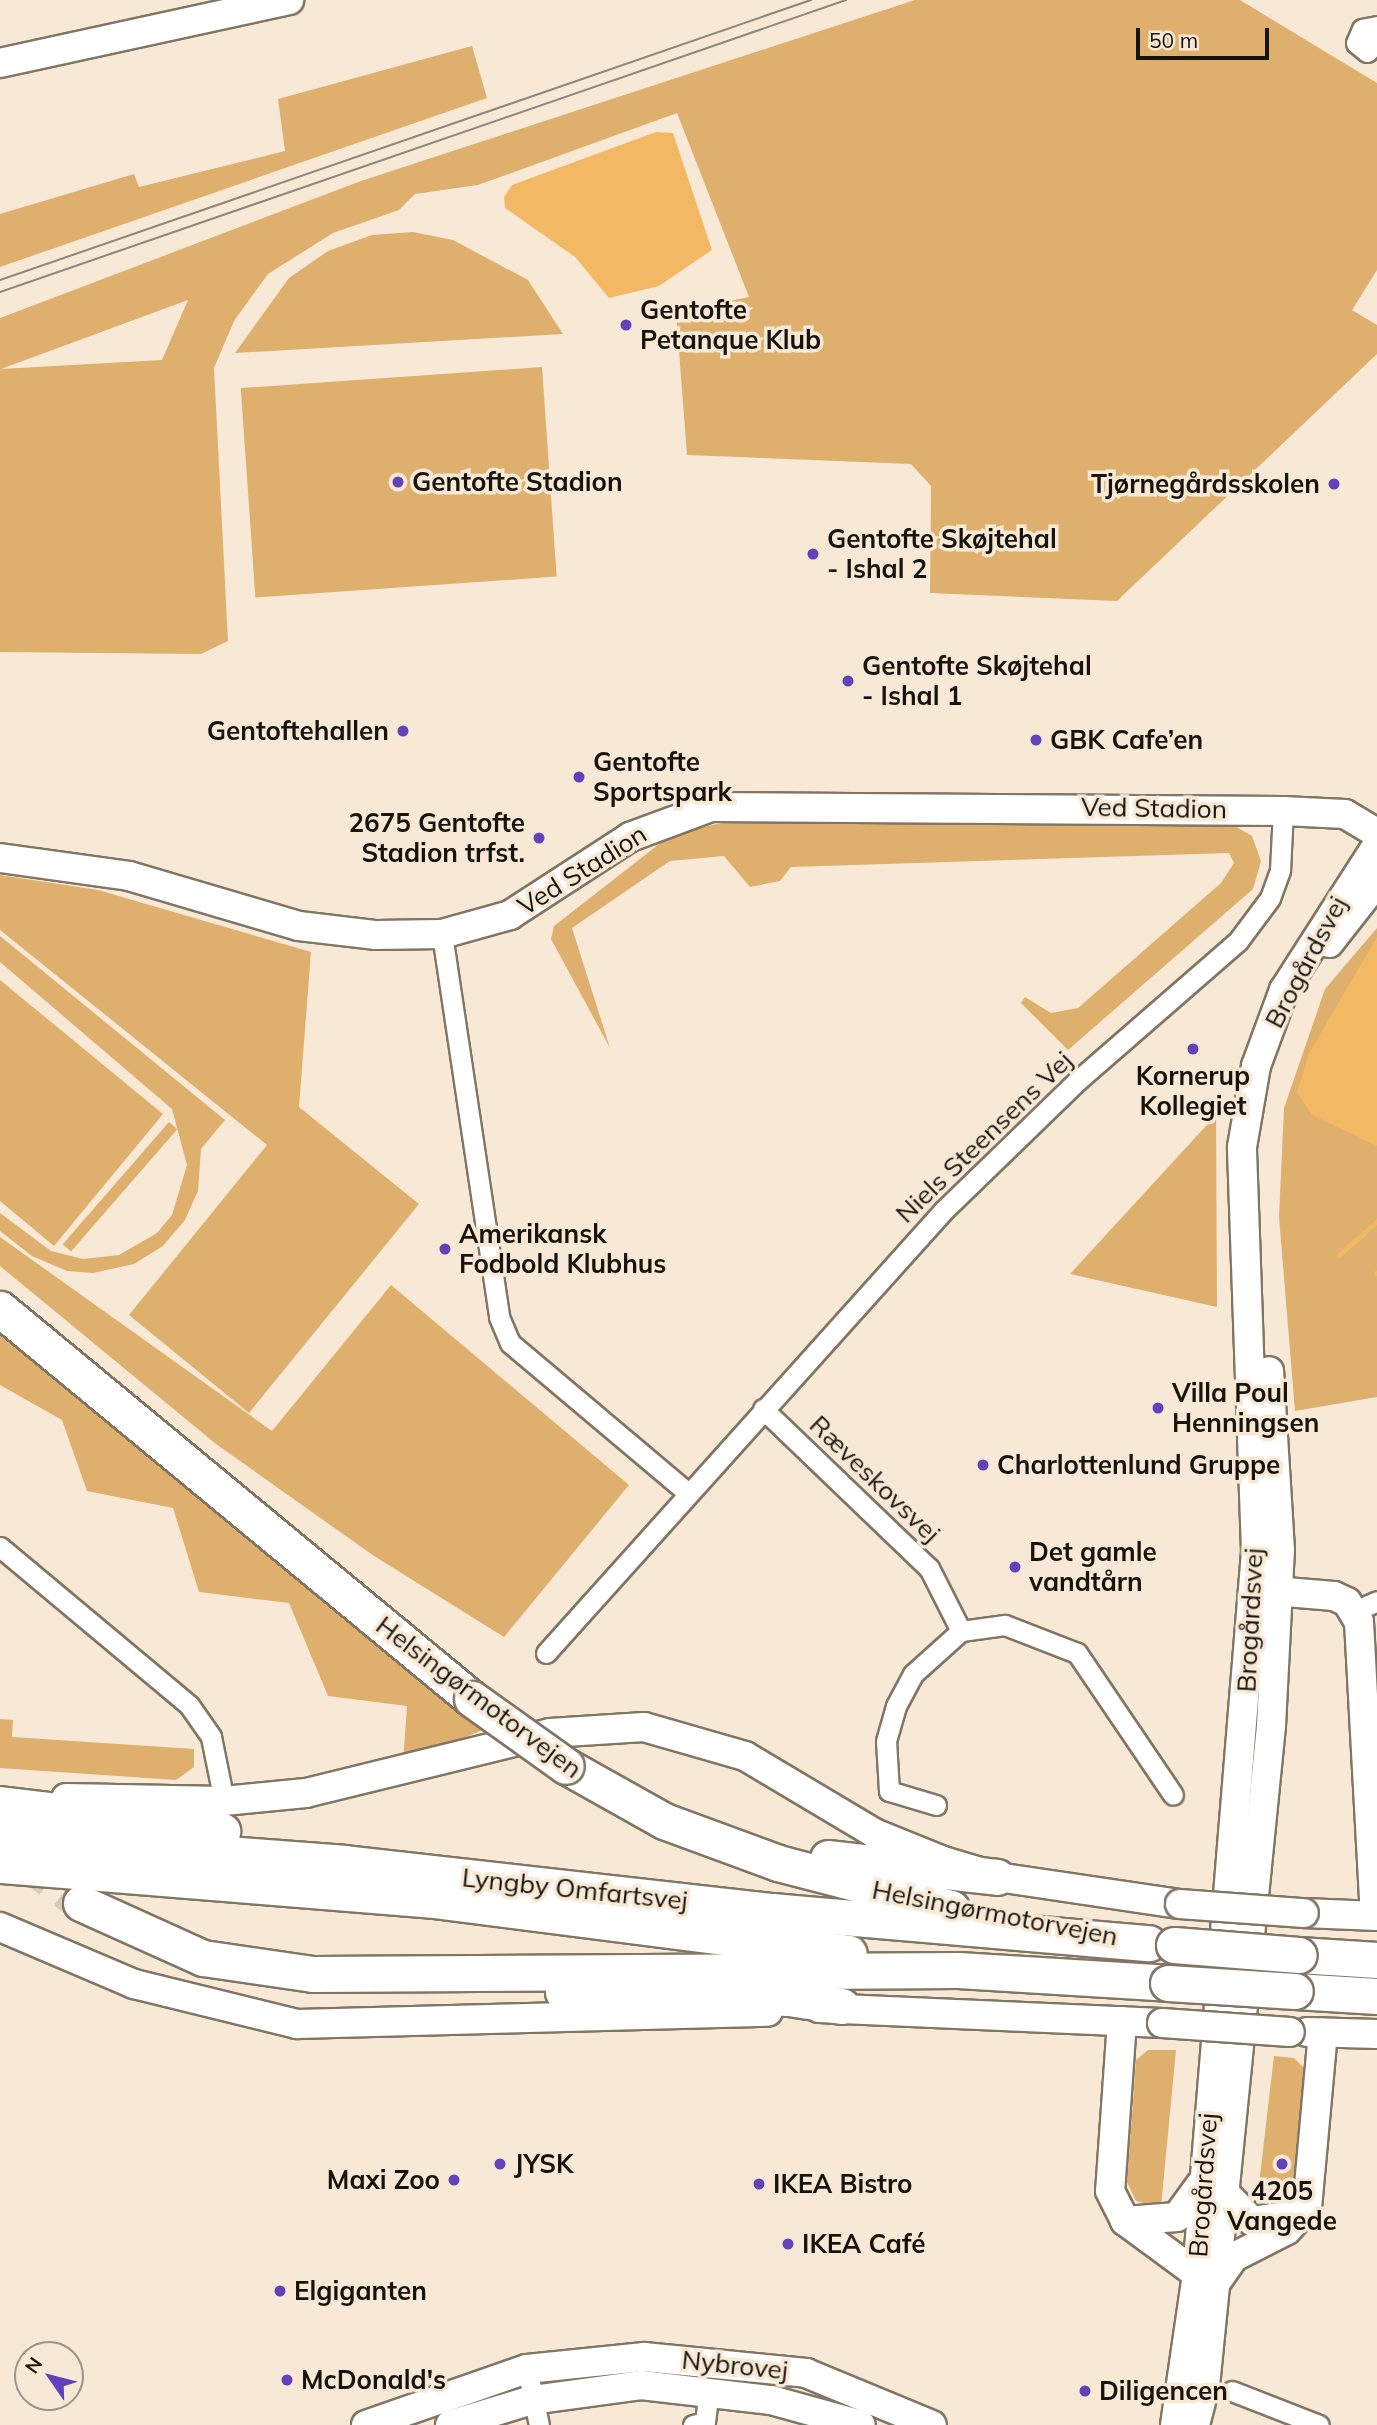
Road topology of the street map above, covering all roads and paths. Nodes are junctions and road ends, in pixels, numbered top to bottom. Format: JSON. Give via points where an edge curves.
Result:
{"nodes":[{"id":1,"x":289,"y":0,"type":"edge"},
{"id":2,"x":0,"y":63,"type":"edge"},
{"id":3,"x":1283,"y":811,"type":"junction"},
{"id":4,"x":1377,"y":833,"type":"edge"},
{"id":5,"x":1377,"y":845,"type":"edge"},
{"id":6,"x":0,"y":858,"type":"edge"},
{"id":7,"x":1377,"y":882,"type":"edge"},
{"id":8,"x":442,"y":934,"type":"junction"},
{"id":9,"x":0,"y":1309,"type":"edge"},
{"id":10,"x":763,"y":1409,"type":"junction"},
{"id":11,"x":687,"y":1492,"type":"junction"},
{"id":12,"x":0,"y":1547,"type":"edge"},
{"id":13,"x":1252,"y":1589,"type":"junction"},
{"id":14,"x":1280,"y":1592,"type":"junction"},
{"id":15,"x":1366,"y":1606,"type":"edge"},
{"id":16,"x":961,"y":1631,"type":"junction"},
{"id":17,"x":546,"y":1653,"type":"dead end"},
{"id":18,"x":0,"y":1795,"type":"edge"},
{"id":19,"x":1173,"y":1795,"type":"dead end"},
{"id":20,"x":224,"y":1801,"type":"junction"},
{"id":21,"x":0,"y":1804,"type":"edge"},
{"id":22,"x":936,"y":1805,"type":"dead end"},
{"id":23,"x":664,"y":1821,"type":"junction"},
{"id":24,"x":0,"y":1838,"type":"edge"},
{"id":25,"x":0,"y":1866,"type":"edge"},
{"id":26,"x":181,"y":1877,"type":"junction"},
{"id":27,"x":997,"y":1877,"type":"junction"},
{"id":28,"x":0,"y":1880,"type":"edge"},
{"id":29,"x":82,"y":1903,"type":"tunnel mouth"},
{"id":30,"x":772,"y":1911,"type":"junction"},
{"id":31,"x":1376,"y":1916,"type":"edge"},
{"id":32,"x":0,"y":1927,"type":"edge"},
{"id":33,"x":1162,"y":1944,"type":"junction"},
{"id":34,"x":1377,"y":1960,"type":"edge"},
{"id":35,"x":958,"y":1970,"type":"junction"},
{"id":36,"x":313,"y":1974,"type":"junction"},
{"id":37,"x":1377,"y":1996,"type":"edge"},
{"id":38,"x":841,"y":2006,"type":"junction"},
{"id":39,"x":1122,"y":2021,"type":"junction"},
{"id":40,"x":1323,"y":2033,"type":"junction"},
{"id":41,"x":1377,"y":2035,"type":"edge"},
{"id":42,"x":1212,"y":2187,"type":"junction"},
{"id":43,"x":1307,"y":2208,"type":"junction"},
{"id":44,"x":1125,"y":2221,"type":"junction"},
{"id":45,"x":1206,"y":2279,"type":"junction"},
{"id":46,"x":709,"y":2359,"type":"junction"},
{"id":47,"x":517,"y":2384,"type":"edge"},
{"id":48,"x":709,"y":2389,"type":"junction"},
{"id":49,"x":1232,"y":2392,"type":"dead end"},
{"id":50,"x":923,"y":2423,"type":"edge"},
{"id":51,"x":366,"y":2425,"type":"edge"},
{"id":52,"x":420,"y":2425,"type":"edge"},
{"id":53,"x":450,"y":2425,"type":"edge"},
{"id":54,"x":693,"y":2425,"type":"edge"},
{"id":55,"x":861,"y":2425,"type":"edge"},
{"id":56,"x":1175,"y":2425,"type":"edge"},
{"id":57,"x":1195,"y":2425,"type":"edge"},
{"id":58,"x":1319,"y":2425,"type":"edge"}],
"edges":[{"from":1,"to":2,"type":"street"},
{"from":3,"to":4,"type":"street","name":"Ved Stadion","via":[[1345,814]]},
{"from":3,"to":8,"type":"street","name":"Ved Stadion","via":[[711,807],[630,837],[510,915]]},
{"from":3,"to":10,"type":"street","name":"Niels Steensens Vej","via":[[1280,870],[1270,898],[1238,941],[972,1181]]},
{"from":5,"to":13,"type":"street","name":"Brogårdsvej","via":[[1284,990],[1248,1102],[1242,1147]]},
{"from":6,"to":8,"type":"street","name":"Ved Stadion","via":[[128,876],[299,926],[376,936]]},
{"from":7,"to":14,"type":"street","name":"Brogårdsvej","via":[[1313,964],[1297,996],[1270,1070],[1257,1148]]},
{"from":8,"to":11,"type":"street","via":[[499,1317],[510,1343]]},
{"from":9,"to":23,"type":"highway","name":"Helsingørmotorvejen","bridge":true,"via":[[472,1699],[566,1766]]},
{"from":10,"to":11,"type":"street","name":"Niels Steensens Vej"},
{"from":10,"to":16,"type":"street","name":"Ræveskovsvej","via":[[929,1568]]},
{"from":11,"to":17,"type":"street","name":"Niels Steensens Vej"},
{"from":12,"to":20,"type":"street","via":[[189,1705],[211,1737]]},
{"from":13,"to":14,"type":"street"},
{"from":13,"to":42,"type":"street","name":"Brogårdsvej"},
{"from":14,"to":15,"type":"street","via":[[1334,1596]]},
{"from":14,"to":42,"type":"street","name":"Brogårdsvej"},
{"from":15,"to":31,"type":"street"},
{"from":16,"to":19,"type":"street","via":[[1016,1626],[1077,1653]]},
{"from":16,"to":22,"type":"street","via":[[913,1674],[886,1741],[889,1791]]},
{"from":18,"to":20,"type":"street"},
{"from":20,"to":27,"type":"street","via":[[376,1780],[550,1733],[644,1727],[745,1756],[874,1833]]},
{"from":21,"to":30,"type":"highway","via":[[754,1896]]},
{"from":23,"to":27,"type":"highway","via":[[801,1854]]},
{"from":23,"to":33,"type":"highway","name":"Helsingørmotorvejen","via":[[880,1892]]},
{"from":24,"to":30,"type":"highway","name":"Lyngby Omfartsvej","via":[[343,1863]]},
{"from":25,"to":26,"type":"highway","name":"Lyngby Omfartsvej"},
{"from":26,"to":28,"type":"highway","via":[[75,1885]]},
{"from":26,"to":35,"type":"highway","name":"Lyngby Omfartsvej","via":[[695,1930]]},
{"from":27,"to":31,"type":"street","bridge":true,"via":[[1180,1904]]},
{"from":29,"to":36,"type":"highway","name":"Helsingørmotorvejen","via":[[203,1958]]},
{"from":30,"to":33,"type":"highway","name":"Lyngby Omfartsvej"},
{"from":32,"to":38,"type":"street","via":[[134,1984],[296,2024],[612,2019]]},
{"from":33,"to":34,"type":"highway","name":"Helsingørmotorvejen","bridge":true},
{"from":35,"to":36,"type":"highway","name":"Helsingørmotorvejen"},
{"from":35,"to":37,"type":"highway","name":"Helsingørmotorvejen","bridge":true},
{"from":36,"to":38,"type":"highway","via":[[348,1985],[789,1998]]},
{"from":38,"to":39,"type":"street"},
{"from":39,"to":40,"type":"street","bridge":true},
{"from":39,"to":44,"type":"street","via":[[1110,2191]]},
{"from":40,"to":41,"type":"street"},
{"from":40,"to":43,"type":"street"},
{"from":42,"to":43,"type":"street","via":[[1240,2215],[1262,2223]]},
{"from":42,"to":44,"type":"street","via":[[1177,2217]]},
{"from":42,"to":45,"type":"street","name":"Brogårdsvej"},
{"from":43,"to":45,"type":"street","via":[[1287,2231],[1234,2257]]},
{"from":44,"to":45,"type":"street"},
{"from":45,"to":56,"type":"street","name":"Brogårdsvej"},
{"from":45,"to":57,"type":"street","name":"Brogårdsvej","via":[[1205,2386]]},
{"from":46,"to":47,"type":"street","name":"Nybrovej","via":[[613,2360]]},
{"from":46,"to":48,"type":"street"},
{"from":46,"to":50,"type":"street","name":"Nybrovej","via":[[806,2373]]},
{"from":47,"to":48,"type":"street","name":"Nybrovej"},
{"from":47,"to":51,"type":"street","name":"Nybrovej"},
{"from":47,"to":52,"type":"street"},
{"from":47,"to":53,"type":"street","name":"Nybrovej"},
{"from":48,"to":54,"type":"street","name":"Nybrovej","via":[[705,2422]]},
{"from":48,"to":55,"type":"street","name":"Nybrovej"},
{"from":49,"to":58,"type":"street"}]}
